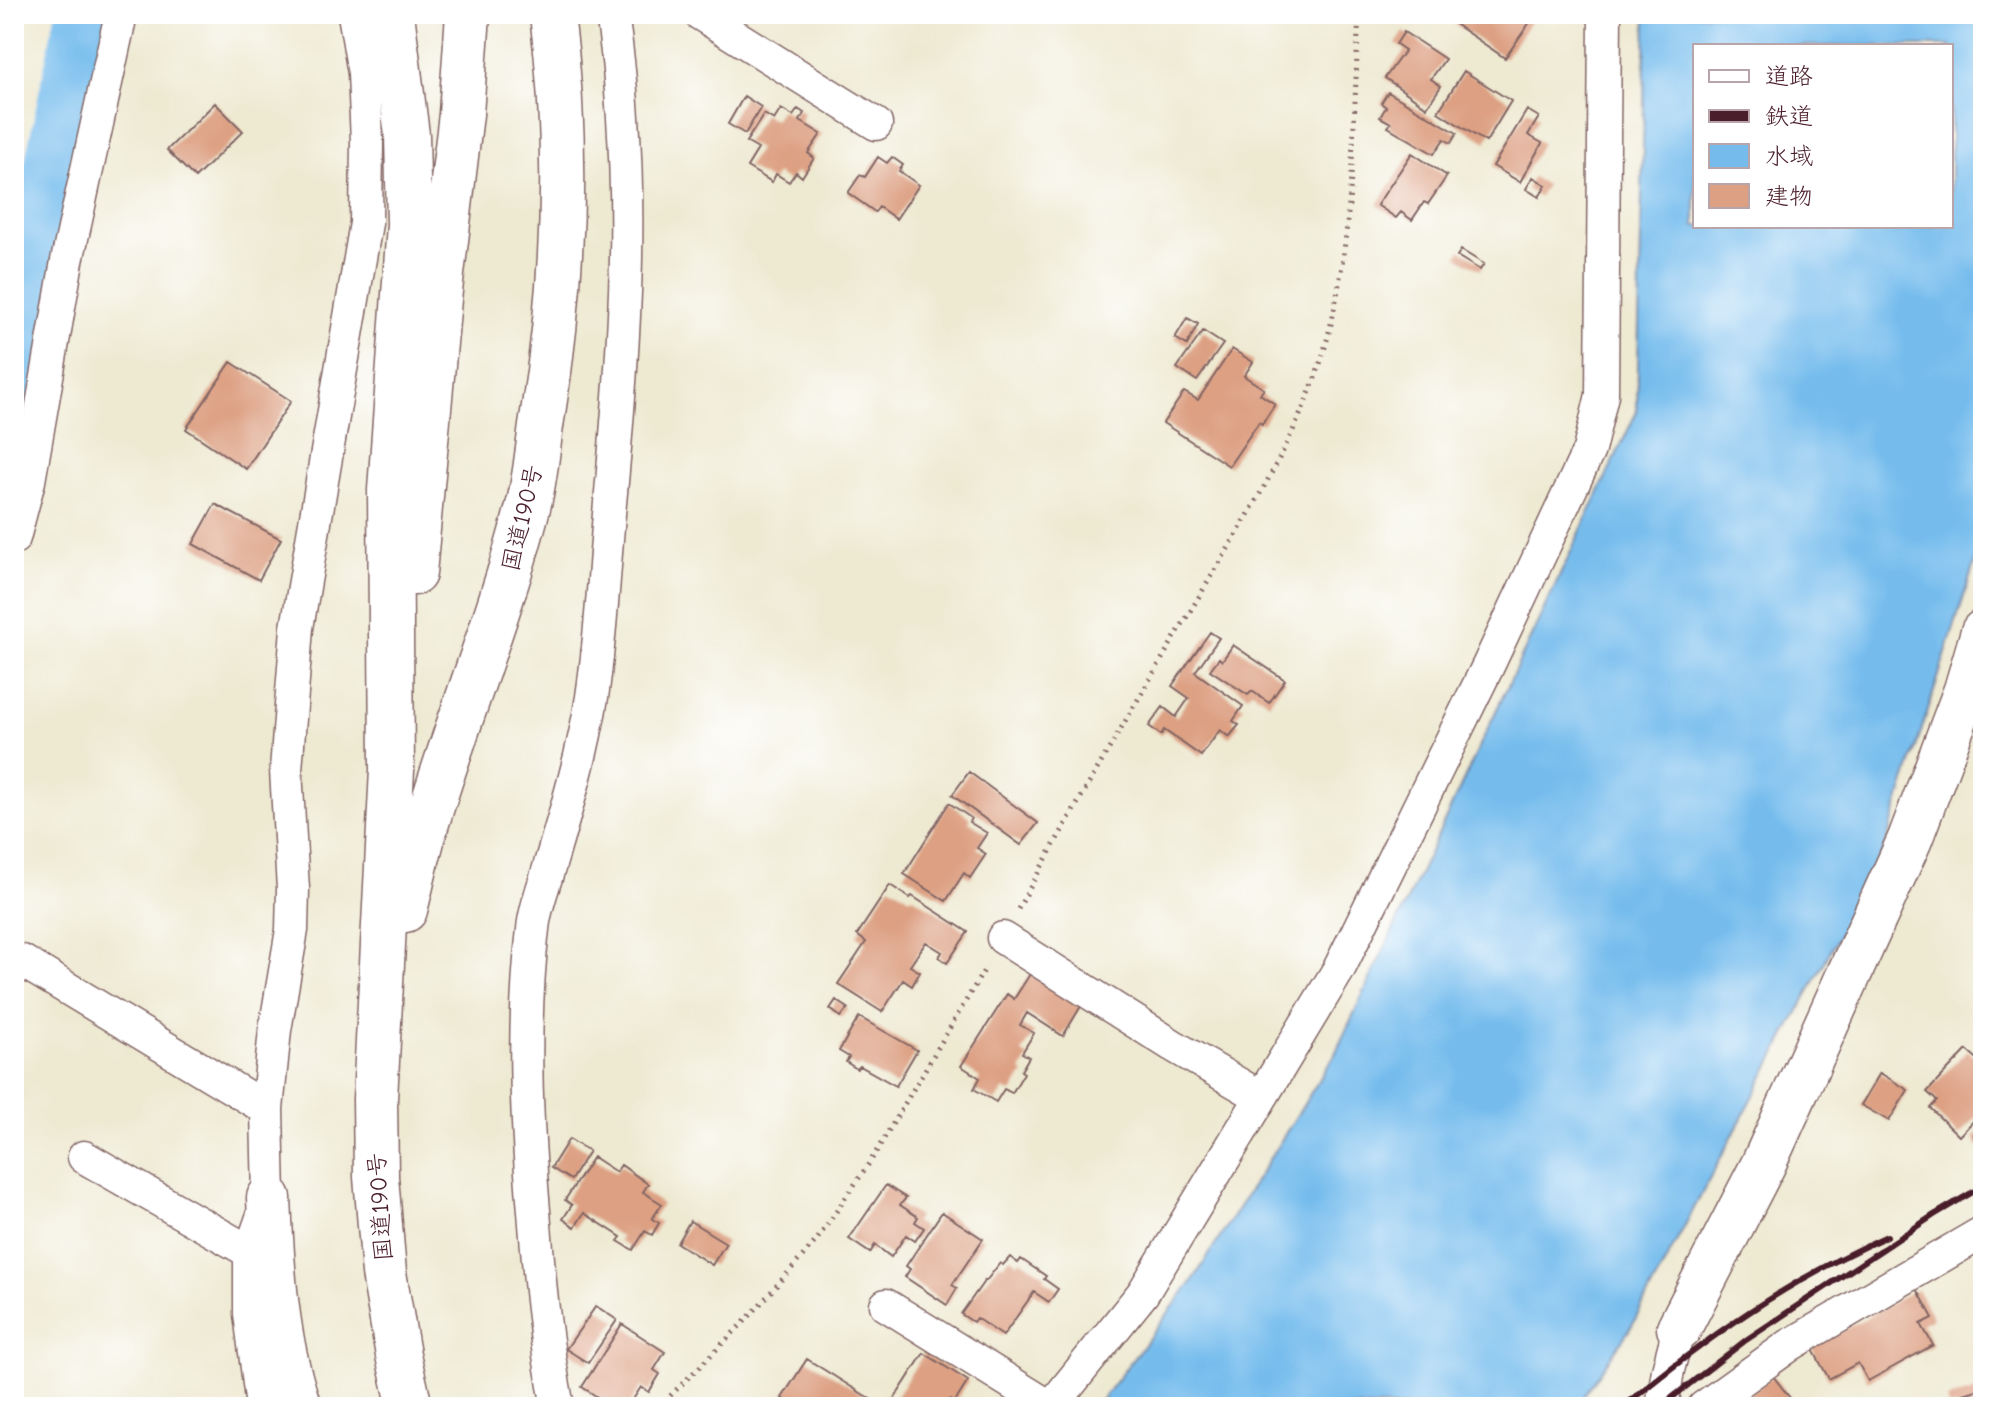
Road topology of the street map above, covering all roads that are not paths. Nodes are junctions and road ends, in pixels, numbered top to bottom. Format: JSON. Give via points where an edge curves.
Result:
{"nodes":[{"id":1,"x":121,"y":14,"type":"edge"},
{"id":2,"x":354,"y":14,"type":"edge"},
{"id":3,"x":392,"y":14,"type":"edge"},
{"id":4,"x":468,"y":14,"type":"edge"},
{"id":5,"x":552,"y":14,"type":"edge"},
{"id":6,"x":612,"y":14,"type":"edge"},
{"id":7,"x":700,"y":14,"type":"edge"},
{"id":8,"x":1605,"y":14,"type":"edge"},
{"id":9,"x":876,"y":124,"type":"dead end"},
{"id":10,"x":14,"y":538,"type":"edge"},
{"id":11,"x":1983,"y":632,"type":"edge"},
{"id":12,"x":1974,"y":694,"type":"edge"},
{"id":13,"x":392,"y":770,"type":"junction"},
{"id":14,"x":1003,"y":938,"type":"road end"},
{"id":15,"x":22,"y":961,"type":"dead end"},
{"id":16,"x":381,"y":1004,"type":"junction"},
{"id":17,"x":1261,"y":1097,"type":"junction"},
{"id":18,"x":267,"y":1109,"type":"junction"},
{"id":19,"x":84,"y":1157,"type":"dead end"},
{"id":20,"x":269,"y":1198,"type":"junction"},
{"id":21,"x":1983,"y":1232,"type":"edge"},
{"id":22,"x":250,"y":1252,"type":"junction"},
{"id":23,"x":886,"y":1305,"type":"dead end"},
{"id":24,"x":1679,"y":1328,"type":"joint"},
{"id":25,"x":262,"y":1407,"type":"edge"},
{"id":26,"x":299,"y":1407,"type":"edge"},
{"id":27,"x":410,"y":1407,"type":"edge"},
{"id":28,"x":558,"y":1407,"type":"edge"},
{"id":29,"x":1051,"y":1407,"type":"edge"},
{"id":30,"x":1662,"y":1407,"type":"edge"},
{"id":31,"x":1704,"y":1407,"type":"edge"}],
"edges":[{"from":1,"to":10,"type":"street"},
{"from":2,"to":18,"type":"street","via":[[364,73],[366,223],[297,628],[286,770],[292,930]]},
{"from":3,"to":13,"type":"main road","name":"国道190号","via":[[407,135],[409,225],[390,490]]},
{"from":4,"to":13,"type":"main road"},
{"from":5,"to":16,"type":"main road","name":"国道190号","via":[[563,168],[560,255],[530,500],[428,819]]},
{"from":6,"to":28,"type":"street","via":[[621,70],[628,194],[626,322],[614,469],[592,696],[578,768],[533,924],[525,1013],[536,1243]]},
{"from":7,"to":9,"type":"street"},
{"from":8,"to":17,"type":"street","via":[[1602,395],[1589,450],[1339,969]]},
{"from":11,"to":12,"type":"main road"},
{"from":12,"to":24,"type":"main road","via":[[1763,1165]]},
{"from":13,"to":16,"type":"main road","name":"国道190号"},
{"from":14,"to":17,"type":"street"},
{"from":15,"to":18,"type":"street"},
{"from":16,"to":27,"type":"main road","name":"国道190号","via":[[376,1177],[384,1273]]},
{"from":17,"to":29,"type":"street","via":[[1143,1293]]},
{"from":18,"to":20,"type":"street"},
{"from":19,"to":22,"type":"street"},
{"from":20,"to":22,"type":"street"},
{"from":20,"to":26,"type":"main road","via":[[280,1324]]},
{"from":21,"to":31,"type":"street","via":[[1790,1345]]},
{"from":22,"to":25,"type":"street","via":[[250,1314]]},
{"from":23,"to":29,"type":"street"},
{"from":24,"to":30,"type":"street"}]}
